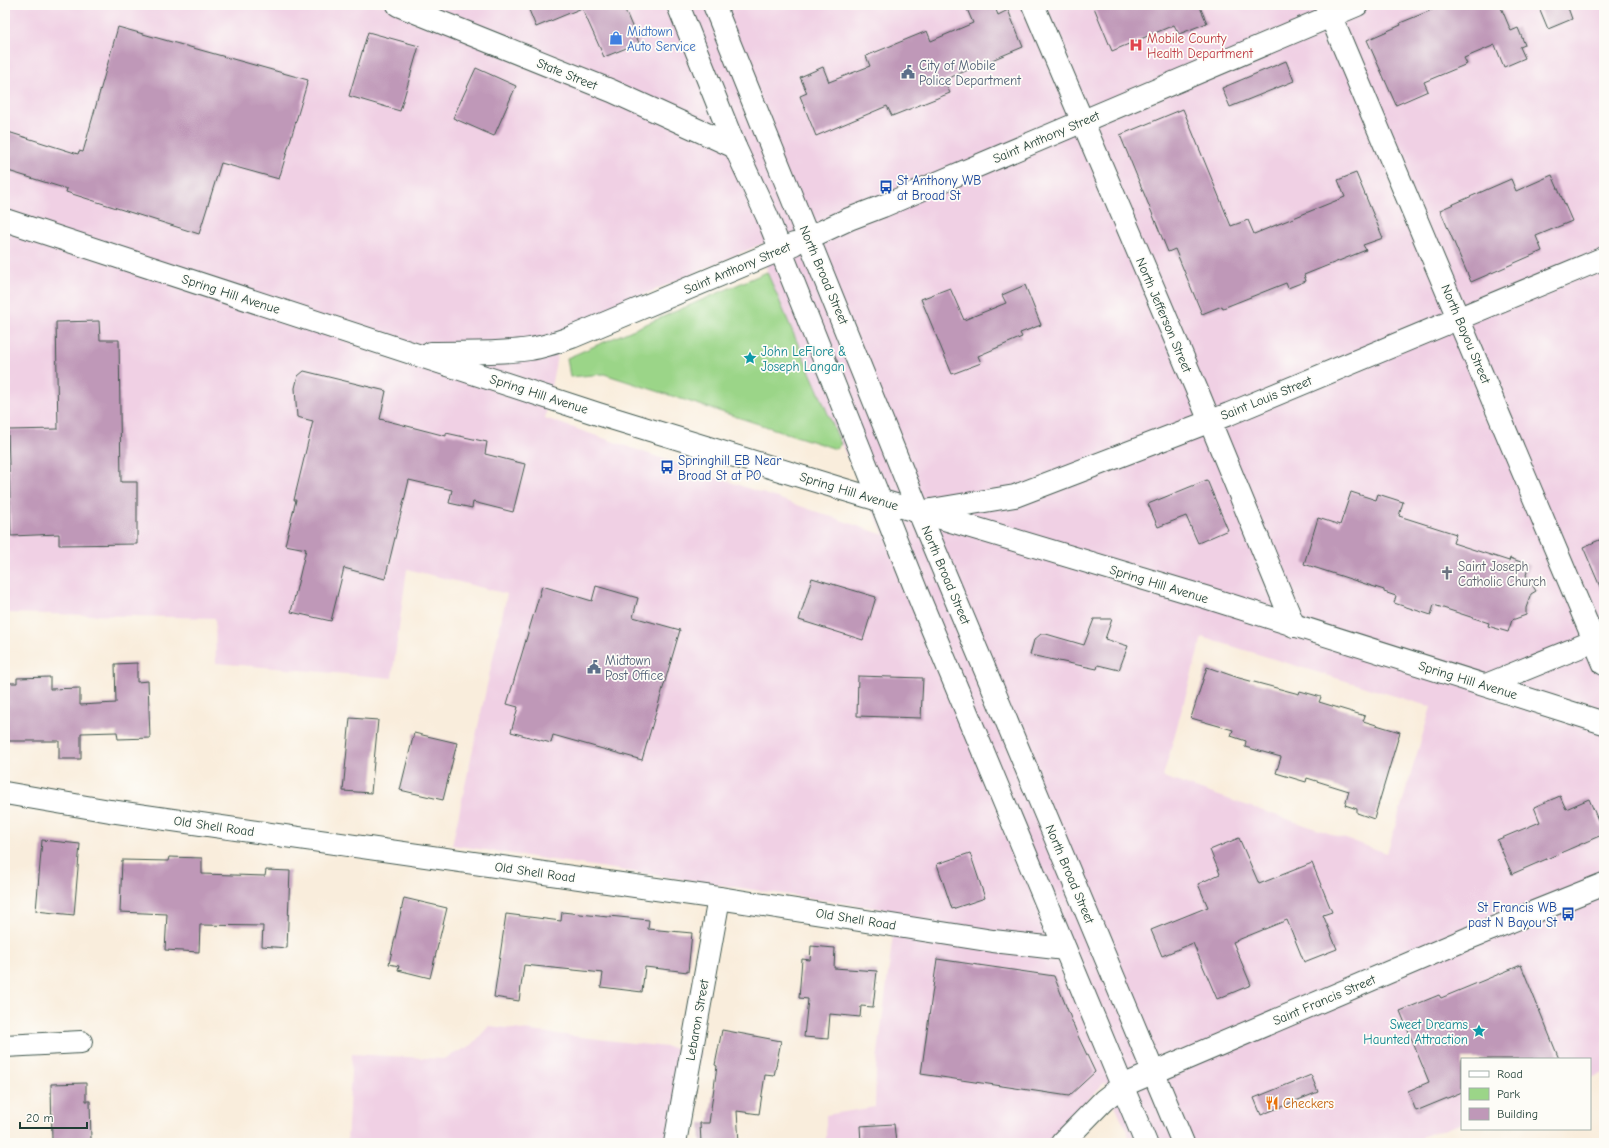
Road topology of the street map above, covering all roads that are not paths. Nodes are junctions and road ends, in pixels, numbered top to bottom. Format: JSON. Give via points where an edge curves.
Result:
{"nodes":[{"id":1,"x":398,"y":5,"type":"edge"},
{"id":2,"x":678,"y":5,"type":"edge"},
{"id":3,"x":714,"y":5,"type":"edge"},
{"id":4,"x":1032,"y":5,"type":"edge"},
{"id":5,"x":1357,"y":5,"type":"edge"},
{"id":6,"x":1328,"y":10,"type":"edge"},
{"id":7,"x":1082,"y":121,"type":"junction"},
{"id":8,"x":735,"y":147,"type":"junction"},
{"id":9,"x":5,"y":220,"type":"edge"},
{"id":10,"x":808,"y":238,"type":"junction"},
{"id":11,"x":780,"y":250,"type":"junction"},
{"id":12,"x":1604,"y":258,"type":"edge"},
{"id":13,"x":1459,"y":318,"type":"junction"},
{"id":14,"x":415,"y":354,"type":"junction"},
{"id":15,"x":1210,"y":421,"type":"junction"},
{"id":16,"x":880,"y":500,"type":"junction"},
{"id":17,"x":919,"y":512,"type":"junction"},
{"id":18,"x":1294,"y":626,"type":"junction"},
{"id":19,"x":1599,"y":638,"type":"edge"},
{"id":20,"x":1604,"y":664,"type":"edge"},
{"id":21,"x":1486,"y":685,"type":"junction"},
{"id":22,"x":1604,"y":723,"type":"edge"},
{"id":23,"x":5,"y":793,"type":"edge"},
{"id":24,"x":1604,"y":884,"type":"edge"},
{"id":25,"x":718,"y":898,"type":"junction"},
{"id":26,"x":1065,"y":949,"type":"junction"},
{"id":27,"x":81,"y":1042,"type":"dead end"},
{"id":28,"x":5,"y":1046,"type":"edge"},
{"id":29,"x":1153,"y":1072,"type":"junction"},
{"id":30,"x":1122,"y":1086,"type":"junction"},
{"id":31,"x":675,"y":1143,"type":"edge"},
{"id":32,"x":1062,"y":1143,"type":"edge"},
{"id":33,"x":1146,"y":1143,"type":"edge"},
{"id":34,"x":1183,"y":1143,"type":"edge"}],
"edges":[{"from":1,"to":8,"type":"street","name":"State Street","via":[[612,91]]},
{"from":2,"to":8,"type":"street"},
{"from":3,"to":10,"type":"street","name":"North Broad Street"},
{"from":4,"to":7,"type":"street","name":"North Jefferson Street"},
{"from":5,"to":6,"type":"street","name":"Saint Anthony Street"},
{"from":6,"to":7,"type":"street","name":"Saint Anthony Street"},
{"from":6,"to":13,"type":"street","name":"North Bayou Street"},
{"from":7,"to":10,"type":"street","name":"Saint Anthony Street"},
{"from":7,"to":15,"type":"street","name":"North Jefferson Street"},
{"from":8,"to":11,"type":"street"},
{"from":9,"to":14,"type":"street","name":"Spring Hill Avenue"},
{"from":10,"to":11,"type":"street","name":"Saint Anthony Street"},
{"from":10,"to":17,"type":"street","name":"North Broad Street"},
{"from":11,"to":14,"type":"street","name":"Saint Anthony Street","via":[[572,338],[552,344],[511,351]]},
{"from":11,"to":16,"type":"street"},
{"from":12,"to":13,"type":"street","name":"Saint Louis Street"},
{"from":13,"to":15,"type":"street","name":"Saint Louis Street"},
{"from":13,"to":19,"type":"street","name":"North Bayou Street"},
{"from":14,"to":16,"type":"street","name":"Spring Hill Avenue","via":[[598,414]]},
{"from":15,"to":17,"type":"street","name":"Saint Louis Street","via":[[1014,496]]},
{"from":15,"to":18,"type":"street","name":"North Jefferson Street"},
{"from":16,"to":17,"type":"street","name":"Spring Hill Avenue"},
{"from":16,"to":26,"type":"street"},
{"from":17,"to":18,"type":"street","name":"Spring Hill Avenue"},
{"from":17,"to":29,"type":"street","name":"North Broad Street"},
{"from":18,"to":21,"type":"street","name":"Spring Hill Avenue"},
{"from":19,"to":20,"type":"street","name":"North Bayou Street"},
{"from":19,"to":21,"type":"street"},
{"from":21,"to":22,"type":"street","name":"Spring Hill Avenue"},
{"from":23,"to":25,"type":"street","name":"Old Shell Road","via":[[110,811]]},
{"from":24,"to":29,"type":"street","name":"Saint Francis Street","via":[[1469,938]]},
{"from":25,"to":26,"type":"street","name":"Old Shell Road"},
{"from":25,"to":31,"type":"street","name":"Lebaron Street"},
{"from":26,"to":30,"type":"street"},
{"from":27,"to":28,"type":"street"},
{"from":29,"to":30,"type":"street","name":"Saint Francis Street"},
{"from":29,"to":34,"type":"street","name":"North Broad Street"},
{"from":30,"to":32,"type":"street","name":"Saint Francis Street","via":[[1104,1100]]},
{"from":30,"to":33,"type":"street"}]}
